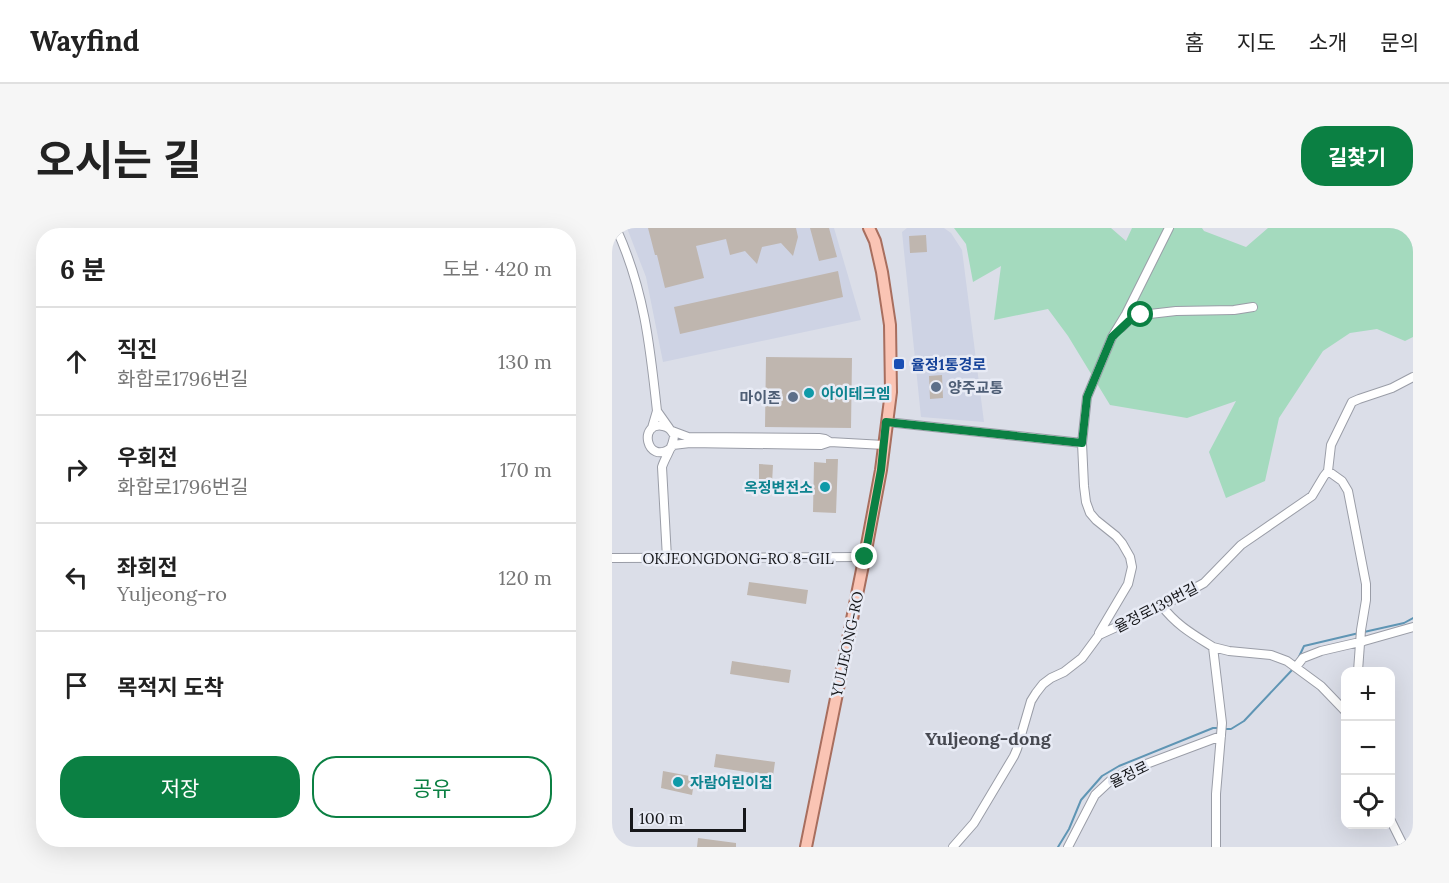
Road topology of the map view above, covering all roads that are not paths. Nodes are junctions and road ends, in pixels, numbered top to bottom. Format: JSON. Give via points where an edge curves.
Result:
{"nodes":[{"id":1,"x":616,"y":228,"type":"edge"},
{"id":2,"x":869,"y":228,"type":"edge"},
{"id":3,"x":1168,"y":228,"type":"edge"},
{"id":4,"x":1253,"y":308,"type":"dead end"},
{"id":5,"x":1112,"y":337,"type":"junction"},
{"id":6,"x":1413,"y":377,"type":"edge"},
{"id":7,"x":657,"y":411,"type":"junction"},
{"id":8,"x":886,"y":422,"type":"junction"},
{"id":9,"x":652,"y":428,"type":"junction"},
{"id":10,"x":670,"y":430,"type":"junction"},
{"id":11,"x":830,"y":442,"type":"junction"},
{"id":12,"x":1082,"y":443,"type":"junction"},
{"id":13,"x":884,"y":444,"type":"junction"},
{"id":14,"x":672,"y":446,"type":"junction"},
{"id":15,"x":654,"y":451,"type":"junction"},
{"id":16,"x":662,"y":467,"type":"junction"},
{"id":17,"x":1328,"y":471,"type":"junction"},
{"id":18,"x":865,"y":557,"type":"junction"},
{"id":19,"x":612,"y":558,"type":"edge"},
{"id":20,"x":667,"y":558,"type":"junction"},
{"id":21,"x":1162,"y":606,"type":"junction"},
{"id":22,"x":1413,"y":627,"type":"edge"},
{"id":23,"x":1099,"y":633,"type":"dead end"},
{"id":24,"x":1360,"y":641,"type":"junction"},
{"id":25,"x":1213,"y":646,"type":"junction"},
{"id":26,"x":1296,"y":667,"type":"junction"},
{"id":27,"x":1358,"y":667,"type":"edge"},
{"id":28,"x":1341,"y":707,"type":"edge"},
{"id":29,"x":1221,"y":735,"type":"junction"},
{"id":30,"x":1395,"y":829,"type":"edge"},
{"id":31,"x":806,"y":847,"type":"edge"},
{"id":32,"x":953,"y":847,"type":"edge"},
{"id":33,"x":1068,"y":847,"type":"edge"},
{"id":34,"x":1216,"y":847,"type":"edge"},
{"id":35,"x":1404,"y":847,"type":"edge"}],
"edges":[{"from":1,"to":7,"type":"street","via":[[642,302]]},
{"from":2,"to":8,"type":"main road","name":"YULJEONG-RO","via":[[882,272],[890,324],[891,392]]},
{"from":3,"to":5,"type":"street"},
{"from":4,"to":5,"type":"street","via":[[1141,315]]},
{"from":5,"to":12,"type":"street","via":[[1087,397]]},
{"from":6,"to":17,"type":"street","name":"율정로139번길","via":[[1352,402],[1331,445]]},
{"from":7,"to":9,"type":"street"},
{"from":7,"to":10,"type":"street"},
{"from":8,"to":12,"type":"street"},
{"from":8,"to":13,"type":"main road","name":"YULJEONG-RO"},
{"from":9,"to":10,"type":"street","via":[[661,425]]},
{"from":9,"to":15,"type":"street","via":[[647,440]]},
{"from":10,"to":11,"type":"street","via":[[688,437],[819,438]]},
{"from":10,"to":14,"type":"street"},
{"from":11,"to":13,"type":"street"},
{"from":11,"to":14,"type":"street"},
{"from":12,"to":23,"type":"street","via":[[1085,497],[1090,513],[1122,543],[1132,567],[1128,584]]},
{"from":13,"to":18,"type":"main road","name":"YULJEONG-RO"},
{"from":14,"to":15,"type":"street","via":[[663,452]]},
{"from":14,"to":16,"type":"street"},
{"from":15,"to":16,"type":"street"},
{"from":16,"to":20,"type":"street"},
{"from":17,"to":21,"type":"street","name":"율정로139번길","via":[[1312,496],[1241,546],[1204,582]]},
{"from":17,"to":24,"type":"street","via":[[1348,491],[1366,584]]},
{"from":18,"to":20,"type":"street","name":"OKJEONGDONG-RO 8-GIL"},
{"from":18,"to":31,"type":"main road","name":"YULJEONG-RO"},
{"from":19,"to":20,"type":"street","name":"OKJEONGDONG-RO 8-GIL"},
{"from":21,"to":25,"type":"street","via":[[1180,627]]},
{"from":21,"to":32,"type":"street","name":"율정로139번길","via":[[1099,635],[1082,658],[1043,684],[1031,701],[1014,756],[974,823]]},
{"from":22,"to":24,"type":"street"},
{"from":24,"to":26,"type":"street","via":[[1303,658]]},
{"from":24,"to":27,"type":"street"},
{"from":25,"to":26,"type":"street","via":[[1270,655]]},
{"from":25,"to":29,"type":"street"},
{"from":26,"to":28,"type":"street"},
{"from":29,"to":33,"type":"street","name":"율정로","via":[[1110,781],[1095,795]]},
{"from":29,"to":34,"type":"street"},
{"from":30,"to":35,"type":"street"}]}
